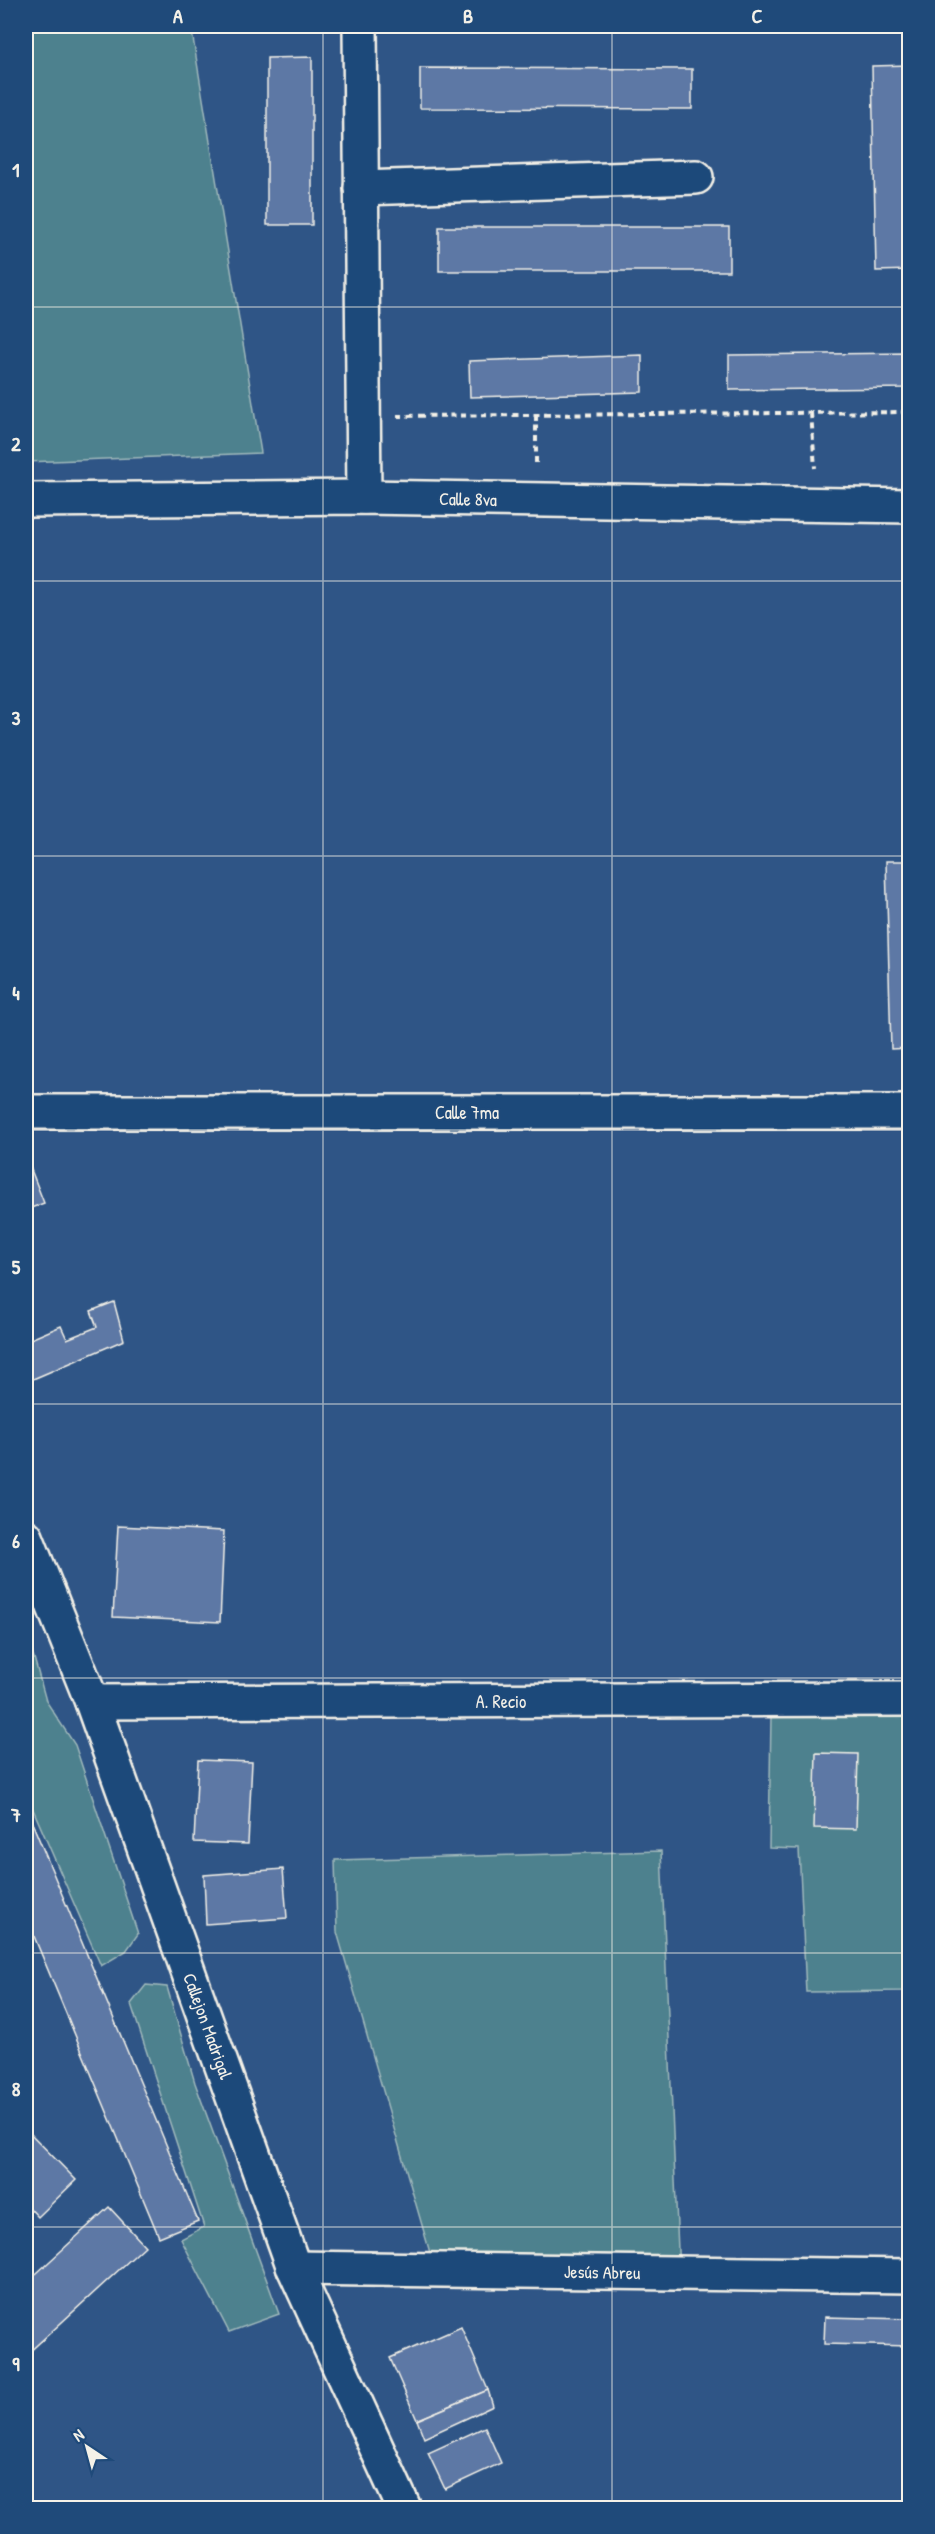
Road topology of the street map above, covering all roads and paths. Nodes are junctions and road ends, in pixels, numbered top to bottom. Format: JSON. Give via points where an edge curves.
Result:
{"nodes":[{"id":1,"x":360,"y":26,"type":"edge"},
{"id":2,"x":696,"y":177,"type":"dead end"},
{"id":3,"x":362,"y":188,"type":"junction"},
{"id":4,"x":909,"y":412,"type":"edge"},
{"id":5,"x":811,"y":413,"type":"junction"},
{"id":6,"x":536,"y":415,"type":"junction"},
{"id":7,"x":363,"y":416,"type":"junction"},
{"id":8,"x":364,"y":497,"type":"junction"},
{"id":9,"x":26,"y":500,"type":"edge"},
{"id":10,"x":537,"y":500,"type":"junction"},
{"id":11,"x":818,"y":505,"type":"junction"},
{"id":12,"x":909,"y":507,"type":"edge"},
{"id":13,"x":26,"y":1112,"type":"edge"},
{"id":14,"x":909,"y":1112,"type":"edge"},
{"id":15,"x":26,"y":1537,"type":"edge"},
{"id":16,"x":909,"y":1699,"type":"edge"},
{"id":17,"x":92,"y":1702,"type":"junction"},
{"id":18,"x":294,"y":2268,"type":"junction"},
{"id":19,"x":909,"y":2276,"type":"edge"},
{"id":20,"x":404,"y":2508,"type":"edge"}],
"edges":[{"from":1,"to":3,"type":"street"},
{"from":2,"to":3,"type":"street"},
{"from":3,"to":7,"type":"street"},
{"from":4,"to":5,"type":"path"},
{"from":5,"to":6,"type":"path"},
{"from":5,"to":11,"type":"path"},
{"from":6,"to":7,"type":"path"},
{"from":6,"to":10,"type":"path"},
{"from":7,"to":8,"type":"street"},
{"from":8,"to":9,"type":"street","name":"Calle 8va"},
{"from":8,"to":10,"type":"street","name":"Calle 8va"},
{"from":10,"to":11,"type":"street","name":"Calle 8va"},
{"from":11,"to":12,"type":"street","name":"Calle 8va"},
{"from":13,"to":14,"type":"street","name":"Calle 7ma"},
{"from":15,"to":17,"type":"street","name":"Callejon Madrigal"},
{"from":16,"to":17,"type":"street","name":"A. Recio"},
{"from":17,"to":18,"type":"street","name":"Callejon Madrigal"},
{"from":18,"to":19,"type":"street","name":"Jesús Abreu"},
{"from":18,"to":20,"type":"street","name":"Callejon Madrigal"}]}
